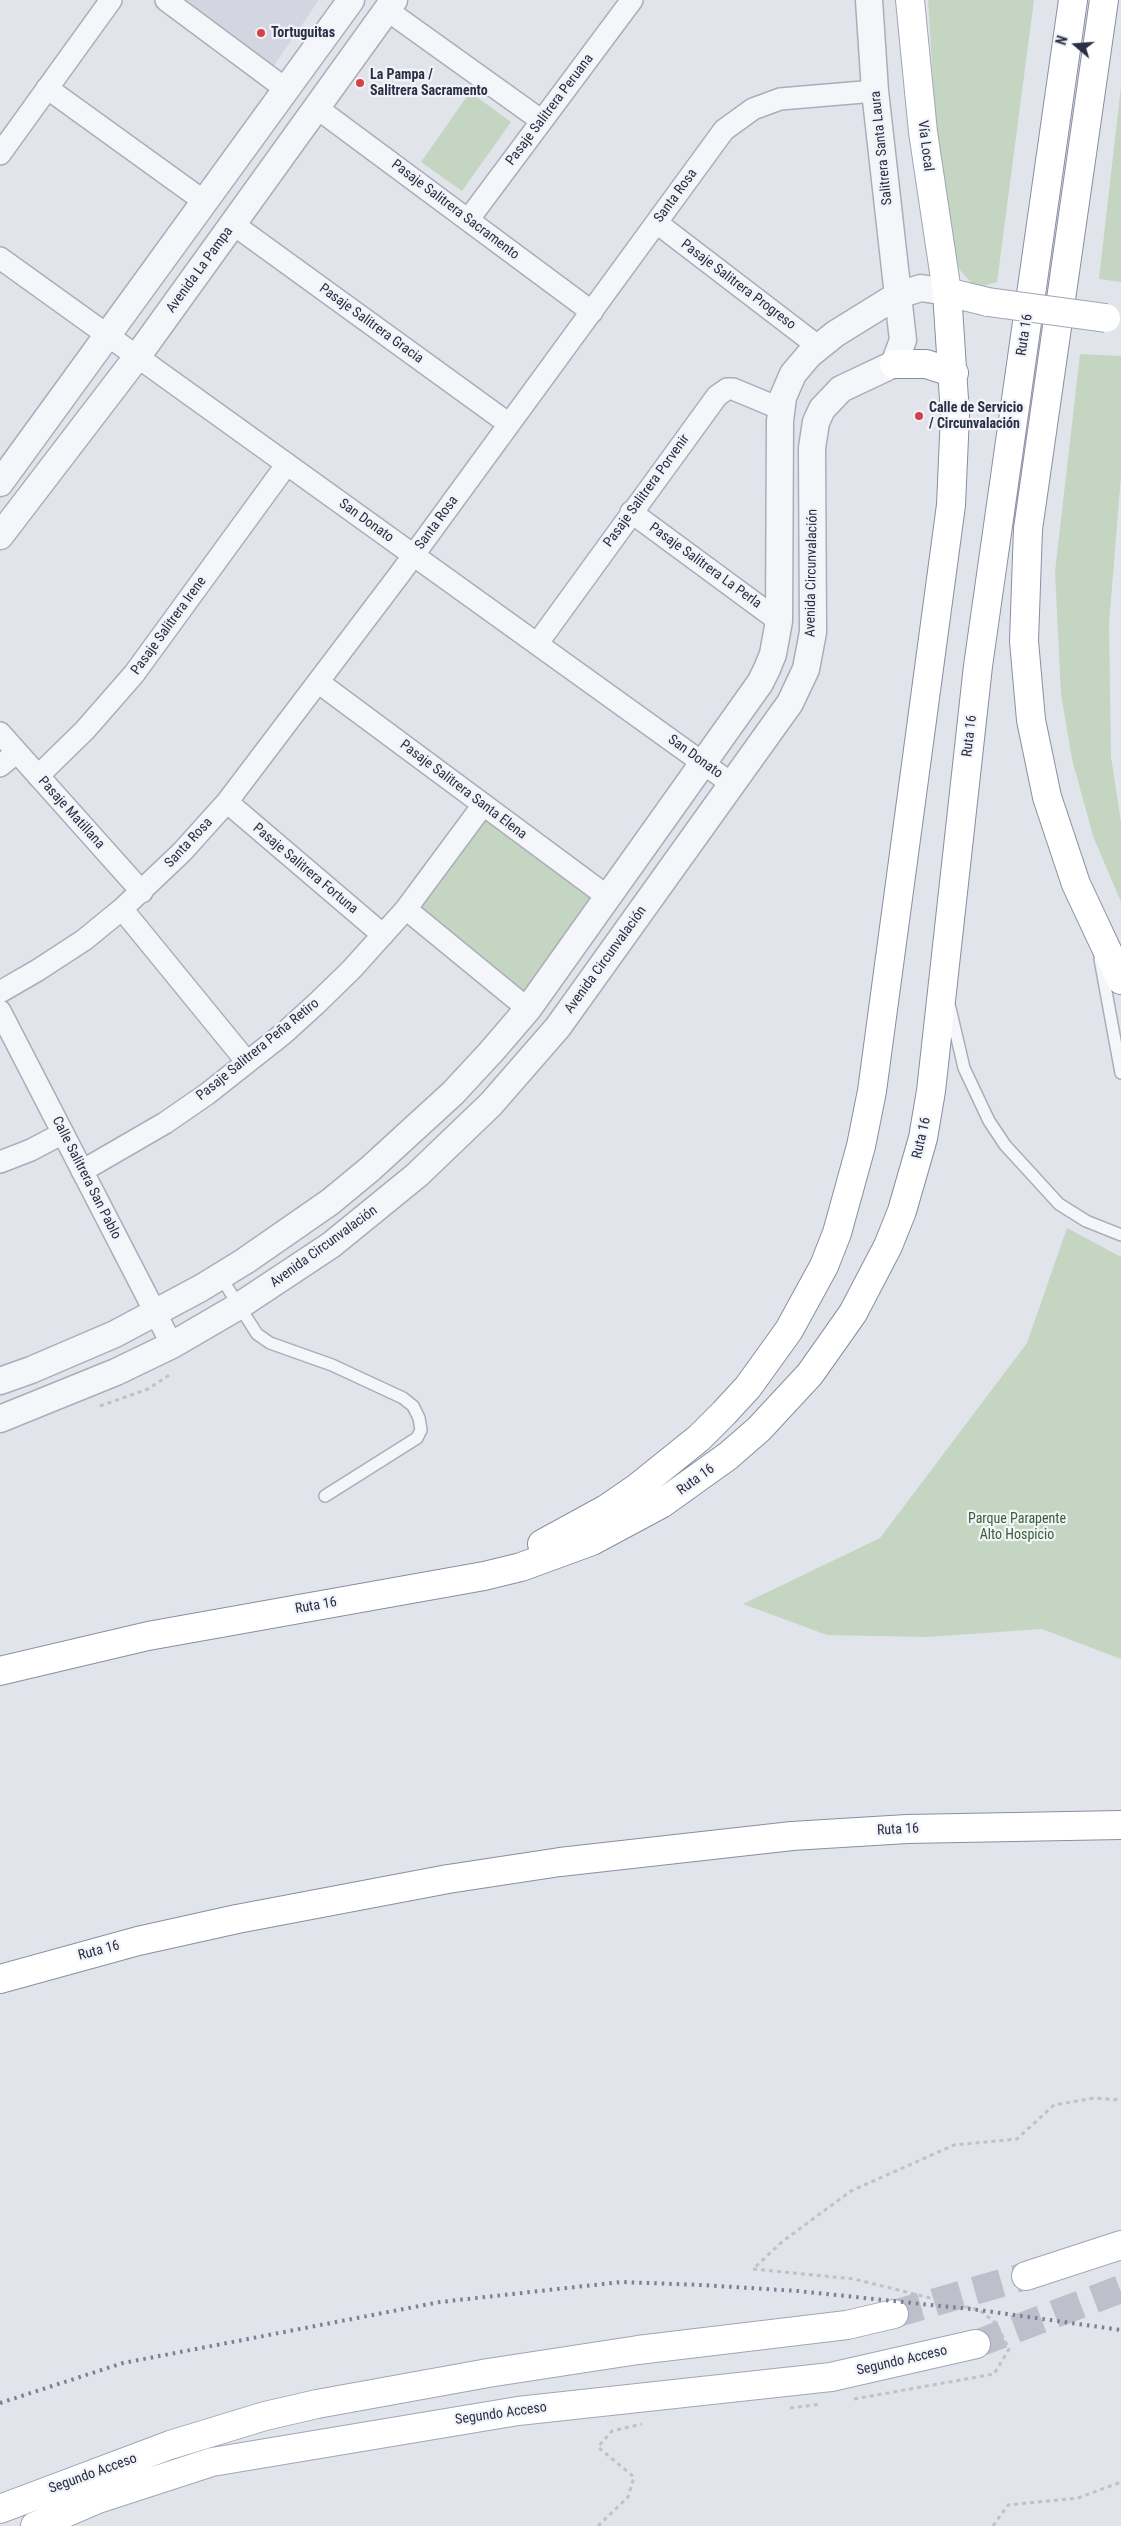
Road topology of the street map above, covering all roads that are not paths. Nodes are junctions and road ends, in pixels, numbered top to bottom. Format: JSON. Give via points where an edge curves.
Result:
{"nodes":[{"id":1,"x":111,"y":0,"type":"edge"},
{"id":2,"x":166,"y":0,"type":"edge"},
{"id":3,"x":352,"y":0,"type":"edge"},
{"id":4,"x":632,"y":0,"type":"edge"},
{"id":5,"x":869,"y":0,"type":"edge"},
{"id":6,"x":910,"y":0,"type":"edge"},
{"id":7,"x":1073,"y":0,"type":"edge"},
{"id":8,"x":1104,"y":0,"type":"edge"},
{"id":9,"x":391,"y":5,"type":"edge"},
{"id":10,"x":48,"y":88,"type":"junction"},
{"id":11,"x":287,"y":90,"type":"junction"},
{"id":12,"x":876,"y":91,"type":"junction"},
{"id":13,"x":317,"y":108,"type":"junction"},
{"id":14,"x":542,"y":121,"type":"junction"},
{"id":15,"x":0,"y":154,"type":"edge"},
{"id":16,"x":206,"y":202,"type":"junction"},
{"id":17,"x":468,"y":220,"type":"junction"},
{"id":18,"x":657,"y":223,"type":"junction"},
{"id":19,"x":233,"y":224,"type":"junction"},
{"id":20,"x":0,"y":258,"type":"edge"},
{"id":21,"x":947,"y":292,"type":"junction"},
{"id":22,"x":898,"y":295,"type":"junction"},
{"id":23,"x":592,"y":312,"type":"junction"},
{"id":24,"x":1114,"y":318,"type":"edge"},
{"id":25,"x":109,"y":336,"type":"junction"},
{"id":26,"x":819,"y":347,"type":"junction"},
{"id":27,"x":137,"y":356,"type":"junction"},
{"id":28,"x":894,"y":364,"type":"junction"},
{"id":29,"x":954,"y":373,"type":"junction"},
{"id":30,"x":781,"y":409,"type":"junction"},
{"id":31,"x":510,"y":424,"type":"junction"},
{"id":32,"x":287,"y":464,"type":"junction"},
{"id":33,"x":4,"y":470,"type":"edge"},
{"id":34,"x":631,"y":512,"type":"junction"},
{"id":35,"x":0,"y":536,"type":"edge"},
{"id":36,"x":413,"y":555,"type":"junction"},
{"id":37,"x":779,"y":621,"type":"junction"},
{"id":38,"x":537,"y":644,"type":"junction"},
{"id":39,"x":318,"y":682,"type":"junction"},
{"id":40,"x":0,"y":733,"type":"edge"},
{"id":41,"x":17,"y":752,"type":"junction"},
{"id":42,"x":703,"y":763,"type":"junction"},
{"id":43,"x":0,"y":766,"type":"edge"},
{"id":44,"x":38,"y":776,"type":"junction"},
{"id":45,"x":732,"y":784,"type":"junction"},
{"id":46,"x":227,"y":802,"type":"junction"},
{"id":47,"x":483,"y":805,"type":"junction"},
{"id":48,"x":142,"y":892,"type":"junction"},
{"id":49,"x":608,"y":897,"type":"junction"},
{"id":50,"x":122,"y":909,"type":"junction"},
{"id":51,"x":406,"y":909,"type":"junction"},
{"id":52,"x":1094,"y":927,"type":"junction"},
{"id":53,"x":383,"y":935,"type":"junction"},
{"id":54,"x":948,"y":939,"type":"junction"},
{"id":55,"x":1121,"y":980,"type":"edge"},
{"id":56,"x":0,"y":992,"type":"edge"},
{"id":57,"x":528,"y":1010,"type":"junction"},
{"id":58,"x":0,"y":1011,"type":"edge"},
{"id":59,"x":247,"y":1062,"type":"junction"},
{"id":60,"x":1121,"y":1073,"type":"edge"},
{"id":61,"x":63,"y":1133,"type":"junction"},
{"id":62,"x":0,"y":1162,"type":"edge"},
{"id":63,"x":82,"y":1171,"type":"junction"},
{"id":64,"x":1121,"y":1235,"type":"edge"},
{"id":65,"x":220,"y":1276,"type":"junction"},
{"id":66,"x":239,"y":1306,"type":"junction"},
{"id":67,"x":156,"y":1313,"type":"junction"},
{"id":68,"x":172,"y":1344,"type":"junction"},
{"id":69,"x":0,"y":1380,"type":"edge"},
{"id":70,"x":0,"y":1419,"type":"edge"},
{"id":71,"x":326,"y":1496,"type":"dead end"},
{"id":72,"x":446,"y":1584,"type":"junction"},
{"id":73,"x":0,"y":1671,"type":"edge"},
{"id":74,"x":1121,"y":1825,"type":"edge"},
{"id":75,"x":0,"y":1979,"type":"edge"},
{"id":76,"x":1121,"y":2245,"type":"edge"},
{"id":77,"x":1026,"y":2276,"type":"tunnel mouth"},
{"id":78,"x":894,"y":2314,"type":"tunnel mouth"},
{"id":79,"x":976,"y":2344,"type":"tunnel mouth"},
{"id":80,"x":0,"y":2509,"type":"edge"},
{"id":81,"x":35,"y":2526,"type":"edge"}],
"edges":[{"from":1,"to":10,"type":"street"},
{"from":2,"to":11,"type":"street"},
{"from":3,"to":11,"type":"street"},
{"from":4,"to":14,"type":"street","name":"Pasaje Salitrera Peruana"},
{"from":5,"to":12,"type":"street","name":"Salitrera Santa Laura"},
{"from":6,"to":21,"type":"main road","name":"Vía Local","via":[[922,132]]},
{"from":7,"to":54,"type":"main road","name":"Ruta 16","via":[[978,666]]},
{"from":8,"to":52,"type":"main road","via":[[1034,480],[1024,605],[1026,680],[1038,759],[1060,841]]},
{"from":9,"to":13,"type":"street","name":"Avenida La Pampa"},
{"from":9,"to":14,"type":"street"},
{"from":10,"to":15,"type":"street"},
{"from":10,"to":16,"type":"street"},
{"from":11,"to":16,"type":"street"},
{"from":12,"to":18,"type":"street","name":"Santa Rosa","via":[[780,99],[753,109],[724,130]]},
{"from":12,"to":22,"type":"street","name":"Salitrera Santa Laura"},
{"from":13,"to":17,"type":"street","name":"Pasaje Salitrera Sacramento"},
{"from":13,"to":19,"type":"street","name":"Avenida La Pampa"},
{"from":14,"to":17,"type":"street","name":"Pasaje Salitrera Peruana"},
{"from":16,"to":25,"type":"street"},
{"from":17,"to":23,"type":"street","name":"Pasaje Salitrera Sacramento"},
{"from":18,"to":23,"type":"street","name":"Santa Rosa"},
{"from":18,"to":26,"type":"street","name":"Pasaje Salitrera Progreso"},
{"from":19,"to":27,"type":"street","name":"Avenida La Pampa"},
{"from":19,"to":31,"type":"street","name":"Pasaje Salitrera Gracia"},
{"from":20,"to":25,"type":"street","name":"San Donato"},
{"from":21,"to":22,"type":"street","via":[[920,288]]},
{"from":21,"to":24,"type":"main road","bridge":true,"via":[[988,302]]},
{"from":21,"to":29,"type":"main road","name":"Vía Local"},
{"from":22,"to":26,"type":"street","via":[[852,322]]},
{"from":22,"to":28,"type":"street","via":[[902,340]]},
{"from":23,"to":31,"type":"street","name":"Santa Rosa"},
{"from":25,"to":27,"type":"street","name":"San Donato"},
{"from":25,"to":33,"type":"street"},
{"from":26,"to":30,"type":"street","via":[[793,374]]},
{"from":27,"to":32,"type":"street","name":"San Donato"},
{"from":27,"to":35,"type":"street","name":"Avenida La Pampa"},
{"from":28,"to":29,"type":"main road","via":[[926,364]]},
{"from":28,"to":45,"type":"street","name":"Avenida Circunvalación","via":[[841,389],[826,404],[816,422],[812,448],[813,632],[810,651],[790,703]]},
{"from":29,"to":72,"type":"main road","name":"Vía Local","via":[[951,505],[872,1091],[850,1189],[824,1266],[808,1299],[769,1359],[724,1413],[684,1451],[638,1487],[568,1531],[504,1562]]},
{"from":30,"to":34,"type":"street","name":"Pasaje Salitrera Porvenir","via":[[739,390],[721,392]]},
{"from":30,"to":37,"type":"street"},
{"from":31,"to":36,"type":"street","name":"Santa Rosa"},
{"from":32,"to":36,"type":"street","name":"San Donato"},
{"from":32,"to":44,"type":"street","name":"Pasaje Salitrera Irene","via":[[134,674],[85,730]]},
{"from":34,"to":37,"type":"street","name":"Pasaje Salitrera La Perla"},
{"from":34,"to":38,"type":"street","name":"Pasaje Salitrera Porvenir"},
{"from":36,"to":38,"type":"street","name":"San Donato"},
{"from":36,"to":39,"type":"street","name":"Santa Rosa"},
{"from":37,"to":42,"type":"street","via":[[767,669]]},
{"from":38,"to":42,"type":"street","name":"San Donato"},
{"from":39,"to":46,"type":"street","name":"Santa Rosa"},
{"from":39,"to":47,"type":"street","name":"Pasaje Salitrera Santa Elena"},
{"from":40,"to":41,"type":"street","name":"Pasaje Matillana"},
{"from":41,"to":43,"type":"street"},
{"from":41,"to":44,"type":"street","name":"Pasaje Matillana"},
{"from":42,"to":45,"type":"street","name":"San Donato"},
{"from":42,"to":49,"type":"street"},
{"from":44,"to":48,"type":"street","name":"Pasaje Matillana"},
{"from":45,"to":66,"type":"street","name":"Avenida Circunvalación","via":[[558,1027],[491,1104],[375,1211],[331,1245]]},
{"from":46,"to":48,"type":"street","name":"Santa Rosa"},
{"from":46,"to":53,"type":"street","name":"Pasaje Salitrera Fortuna"},
{"from":47,"to":49,"type":"street","name":"Pasaje Salitrera Santa Elena"},
{"from":47,"to":51,"type":"street","name":"Pasaje Salitrera Peña Retiro"},
{"from":48,"to":50,"type":"street","name":"Santa Rosa"},
{"from":49,"to":57,"type":"street"},
{"from":50,"to":56,"type":"street","name":"Santa Rosa","via":[[68,950]]},
{"from":50,"to":59,"type":"street"},
{"from":51,"to":53,"type":"street","name":"Pasaje Salitrera Peña Retiro"},
{"from":51,"to":57,"type":"street"},
{"from":52,"to":55,"type":"main road"},
{"from":52,"to":60,"type":"lane"},
{"from":53,"to":59,"type":"street","name":"Pasaje Salitrera Peña Retiro","via":[[316,1004]]},
{"from":54,"to":64,"type":"lane","via":[[948,992],[957,1043],[964,1068],[989,1121],[1059,1204],[1086,1221]]},
{"from":54,"to":72,"type":"main road","name":"Ruta 16","via":[[931,1092],[923,1138],[902,1211],[888,1246],[853,1313],[810,1374],[759,1429],[662,1504],[557,1555]]},
{"from":57,"to":65,"type":"street","via":[[453,1093],[370,1169],[288,1232]]},
{"from":58,"to":61,"type":"street","name":"Calle Salitrera San Pablo"},
{"from":59,"to":63,"type":"street","name":"Pasaje Salitrera Peña Retiro","via":[[165,1123]]},
{"from":61,"to":62,"type":"street"},
{"from":61,"to":63,"type":"street","name":"Calle Salitrera San Pablo"},
{"from":63,"to":67,"type":"street","name":"Calle Salitrera San Pablo"},
{"from":65,"to":66,"type":"lane"},
{"from":65,"to":67,"type":"street"},
{"from":66,"to":68,"type":"street","name":"Avenida Circunvalación"},
{"from":66,"to":71,"type":"lane","via":[[257,1334],[270,1343],[332,1365],[403,1398],[413,1406],[419,1418],[421,1430],[417,1438]]},
{"from":67,"to":68,"type":"street","name":"Calle Salitrera San Pablo"},
{"from":67,"to":69,"type":"street","via":[[74,1353]]},
{"from":68,"to":70,"type":"street","name":"Avenida Circunvalación","via":[[59,1397]]},
{"from":72,"to":73,"type":"main road","name":"Ruta 16","via":[[148,1636]]},
{"from":74,"to":75,"type":"main road","name":"Ruta 16","via":[[907,1829],[792,1836],[560,1862],[429,1882],[237,1918]]},
{"from":76,"to":77,"type":"main road"},
{"from":78,"to":80,"type":"main road","name":"Segundo Acceso","via":[[847,2325],[638,2350],[488,2373],[316,2404],[170,2445]]},
{"from":79,"to":81,"type":"main road","name":"Segundo Acceso","via":[[831,2377],[518,2410],[212,2462],[98,2499]]}]}
